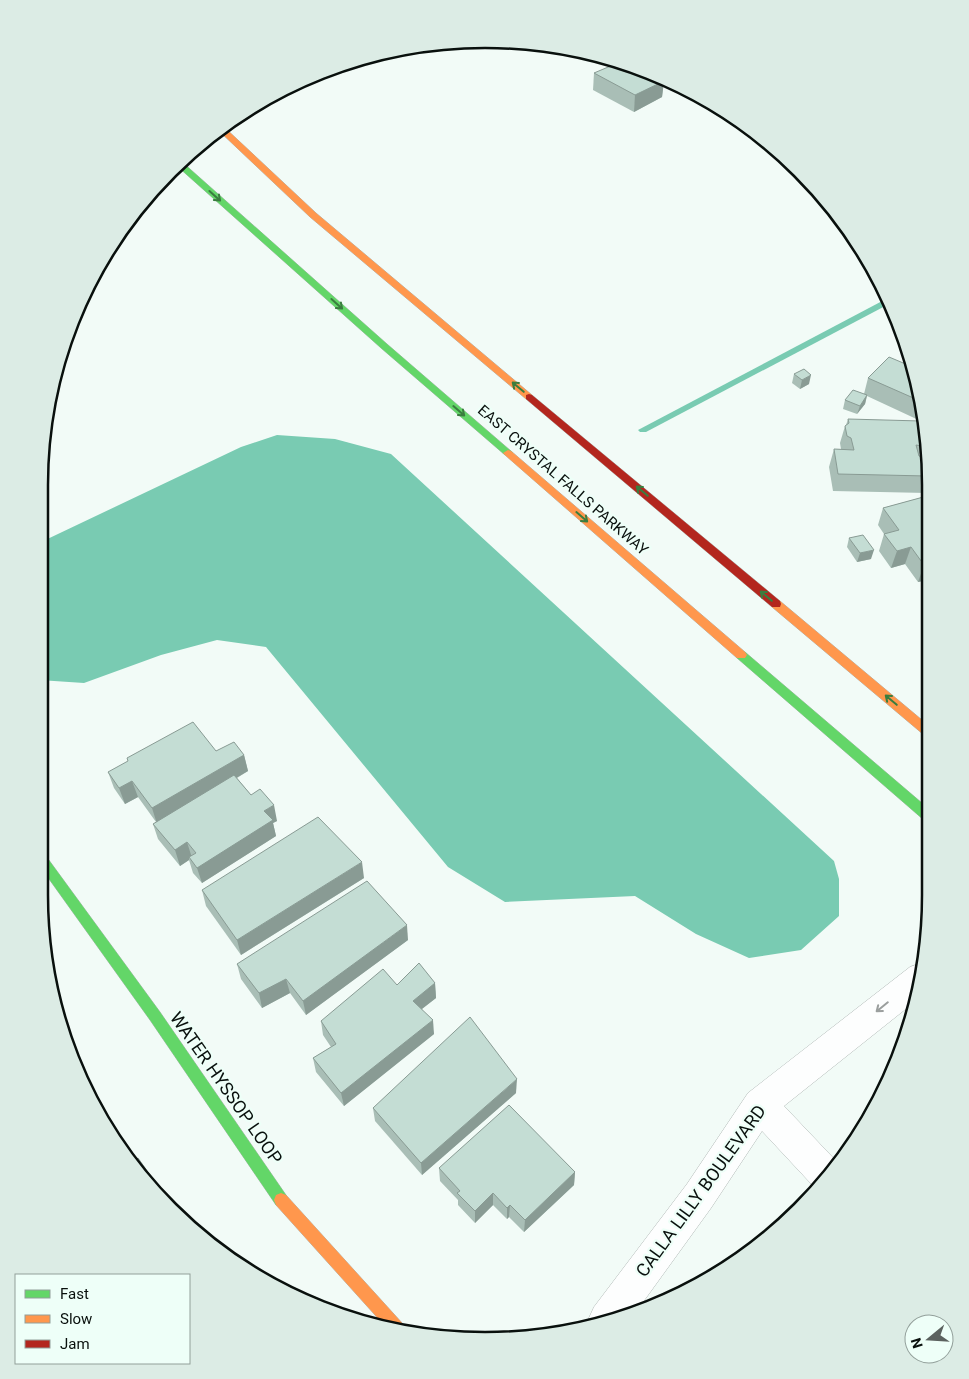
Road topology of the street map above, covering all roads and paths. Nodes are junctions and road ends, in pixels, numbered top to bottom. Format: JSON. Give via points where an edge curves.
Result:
{"nodes":[{"id":1,"x":225,"y":133,"type":"edge"},
{"id":2,"x":184,"y":167,"type":"edge"},
{"id":3,"x":922,"y":727,"type":"edge"},
{"id":4,"x":922,"y":811,"type":"edge"},
{"id":5,"x":48,"y":869,"type":"edge"},
{"id":6,"x":912,"y":983,"type":"edge"},
{"id":7,"x":760,"y":1104,"type":"junction"},
{"id":8,"x":823,"y":1171,"type":"edge"},
{"id":9,"x":613,"y":1312,"type":"edge"},
{"id":10,"x":391,"y":1321,"type":"edge"}],
"edges":[{"from":3,"to":1,"type":"main road","one_way":true,"via":[[320,221]]},
{"from":2,"to":4,"type":"main road","name":"EAST CRYSTAL FALLS PARKWAY","one_way":true},
{"from":5,"to":10,"type":"main road","name":"WATER HYSSOP LOOP","via":[[284,1204]]},
{"from":6,"to":7,"type":"street","name":"CALLA LILLY BOULEVARD","one_way":true},
{"from":7,"to":8,"type":"street"},
{"from":7,"to":9,"type":"street","name":"CALLA LILLY BOULEVARD","via":[[699,1196]]}]}
